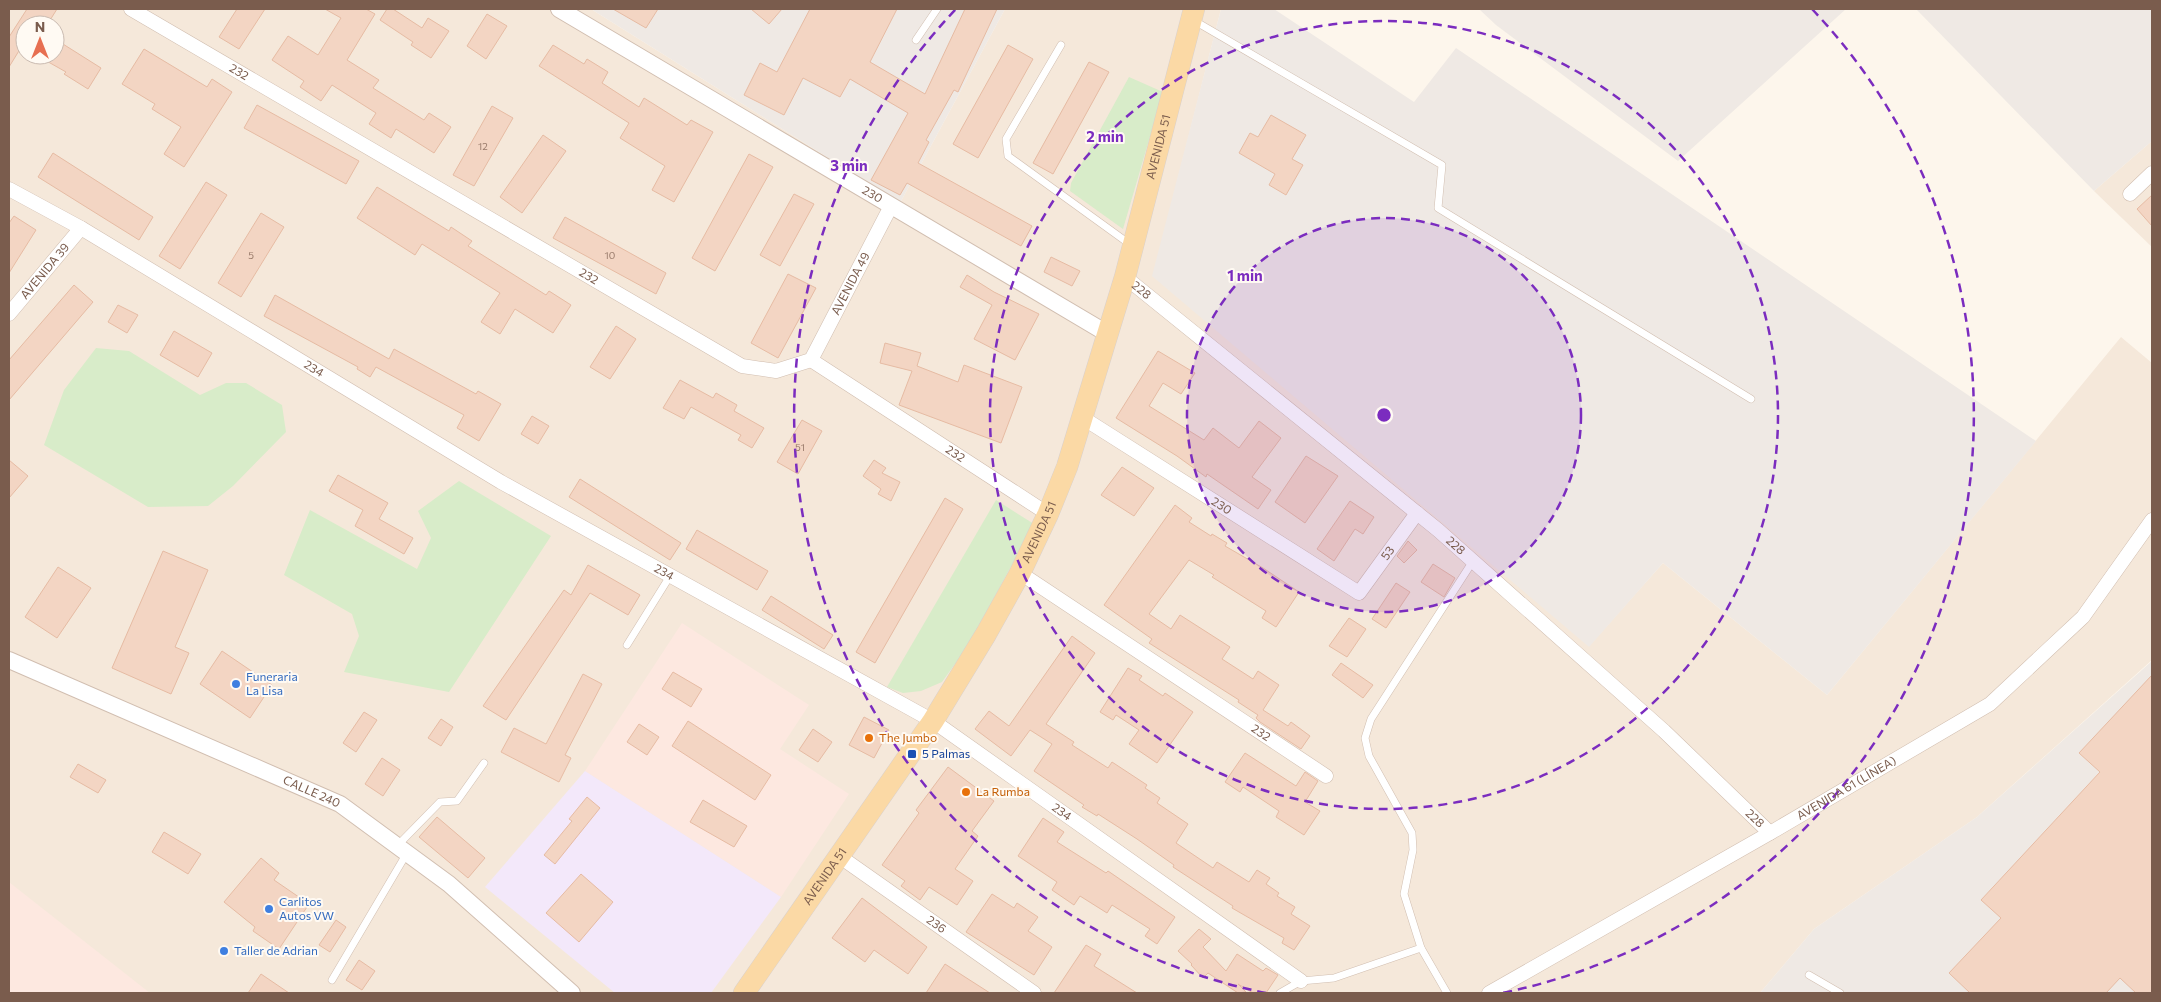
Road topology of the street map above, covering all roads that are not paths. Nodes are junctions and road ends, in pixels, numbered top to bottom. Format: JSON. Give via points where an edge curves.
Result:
{"nodes":[{"id":1,"x":131,"y":9,"type":"edge"},
{"id":2,"x":559,"y":9,"type":"edge"},
{"id":3,"x":938,"y":9,"type":"edge"},
{"id":4,"x":1192,"y":14,"type":"edge"},
{"id":5,"x":916,"y":40,"type":"dead end"},
{"id":6,"x":1061,"y":45,"type":"dead end"},
{"id":7,"x":2152,"y":173,"type":"edge"},
{"id":8,"x":9,"y":189,"type":"edge"},
{"id":9,"x":2130,"y":194,"type":"dead end"},
{"id":10,"x":891,"y":206,"type":"junction"},
{"id":11,"x":81,"y":228,"type":"junction"},
{"id":12,"x":1132,"y":246,"type":"junction"},
{"id":13,"x":1125,"y":277,"type":"junction"},
{"id":14,"x":9,"y":314,"type":"edge"},
{"id":15,"x":1108,"y":334,"type":"junction"},
{"id":16,"x":811,"y":360,"type":"junction"},
{"id":17,"x":1751,"y":398,"type":"dead end"},
{"id":18,"x":1083,"y":418,"type":"junction"},
{"id":19,"x":1417,"y":513,"type":"junction"},
{"id":20,"x":1048,"y":514,"type":"junction"},
{"id":21,"x":2152,"y":520,"type":"edge"},
{"id":22,"x":1473,"y":561,"type":"junction"},
{"id":23,"x":1020,"y":573,"type":"junction"},
{"id":24,"x":670,"y":576,"type":"junction"},
{"id":25,"x":1359,"y":593,"type":"joint"},
{"id":26,"x":627,"y":645,"type":"dead end"},
{"id":27,"x":9,"y":660,"type":"edge"},
{"id":28,"x":933,"y":721,"type":"junction"},
{"id":29,"x":484,"y":763,"type":"dead end"},
{"id":30,"x":1326,"y":776,"type":"dead end"},
{"id":31,"x":1770,"y":833,"type":"junction"},
{"id":32,"x":402,"y":849,"type":"junction"},
{"id":33,"x":839,"y":856,"type":"junction"},
{"id":34,"x":1421,"y":948,"type":"junction"},
{"id":35,"x":1809,"y":976,"type":"dead end"},
{"id":36,"x":332,"y":980,"type":"dead end"},
{"id":37,"x":1301,"y":981,"type":"junction"},
{"id":38,"x":572,"y":993,"type":"edge"},
{"id":39,"x":744,"y":993,"type":"edge"},
{"id":40,"x":1034,"y":993,"type":"edge"},
{"id":41,"x":1280,"y":993,"type":"edge"},
{"id":42,"x":1447,"y":993,"type":"edge"},
{"id":43,"x":1489,"y":993,"type":"edge"},
{"id":44,"x":1840,"y":993,"type":"edge"}],
"edges":[{"from":1,"to":16,"type":"street","name":"232","via":[[742,366],[776,371]]},
{"from":2,"to":10,"type":"street","name":"230"},
{"from":3,"to":5,"type":"lane"},
{"from":4,"to":12,"type":"main road","name":"AVENIDA 51"},
{"from":4,"to":17,"type":"lane","via":[[1442,165],[1438,208]]},
{"from":6,"to":12,"type":"lane","via":[[1006,139],[1008,156]]},
{"from":7,"to":9,"type":"street"},
{"from":8,"to":11,"type":"street","name":"234"},
{"from":10,"to":15,"type":"street","name":"230"},
{"from":10,"to":16,"type":"street","name":"AVENIDA 49"},
{"from":11,"to":14,"type":"street","name":"AVENIDA 39"},
{"from":11,"to":24,"type":"street","name":"234","via":[[501,482]]},
{"from":12,"to":13,"type":"main road","name":"AVENIDA 51"},
{"from":13,"to":15,"type":"main road","name":"AVENIDA 51"},
{"from":13,"to":19,"type":"street","name":"228"},
{"from":15,"to":18,"type":"main road","name":"AVENIDA 51"},
{"from":16,"to":20,"type":"street","name":"232"},
{"from":18,"to":20,"type":"main road","name":"AVENIDA 51","via":[[1068,467]]},
{"from":18,"to":25,"type":"street","name":"230"},
{"from":19,"to":22,"type":"street","name":"228"},
{"from":19,"to":25,"type":"street","name":"53"},
{"from":20,"to":23,"type":"main road","name":"AVENIDA 51"},
{"from":21,"to":31,"type":"street","name":"AVENIDA 61 (LÍNEA)","via":[[2083,617],[1990,704]]},
{"from":22,"to":31,"type":"street","name":"228","via":[[1664,731]]},
{"from":22,"to":34,"type":"lane","via":[[1371,719],[1365,738],[1369,756],[1412,833],[1413,850],[1404,894]]},
{"from":23,"to":28,"type":"main road","name":"AVENIDA 51"},
{"from":23,"to":30,"type":"street","name":"232"},
{"from":24,"to":26,"type":"lane"},
{"from":24,"to":28,"type":"street","name":"234"},
{"from":27,"to":32,"type":"street","name":"CALLE 240","via":[[340,804]]},
{"from":28,"to":33,"type":"main road","name":"AVENIDA 51"},
{"from":28,"to":37,"type":"street","name":"234"},
{"from":29,"to":32,"type":"lane","via":[[457,801],[440,802]]},
{"from":31,"to":43,"type":"street","name":"AVENIDA 61 (LÍNEA)"},
{"from":32,"to":36,"type":"lane"},
{"from":32,"to":38,"type":"street","name":"CALLE 240","via":[[449,884]]},
{"from":33,"to":39,"type":"main road","name":"AVENIDA 51"},
{"from":33,"to":40,"type":"street","name":"236"},
{"from":34,"to":37,"type":"lane","via":[[1334,978]]},
{"from":34,"to":42,"type":"lane"},
{"from":35,"to":44,"type":"lane"},
{"from":37,"to":41,"type":"lane"}]}
